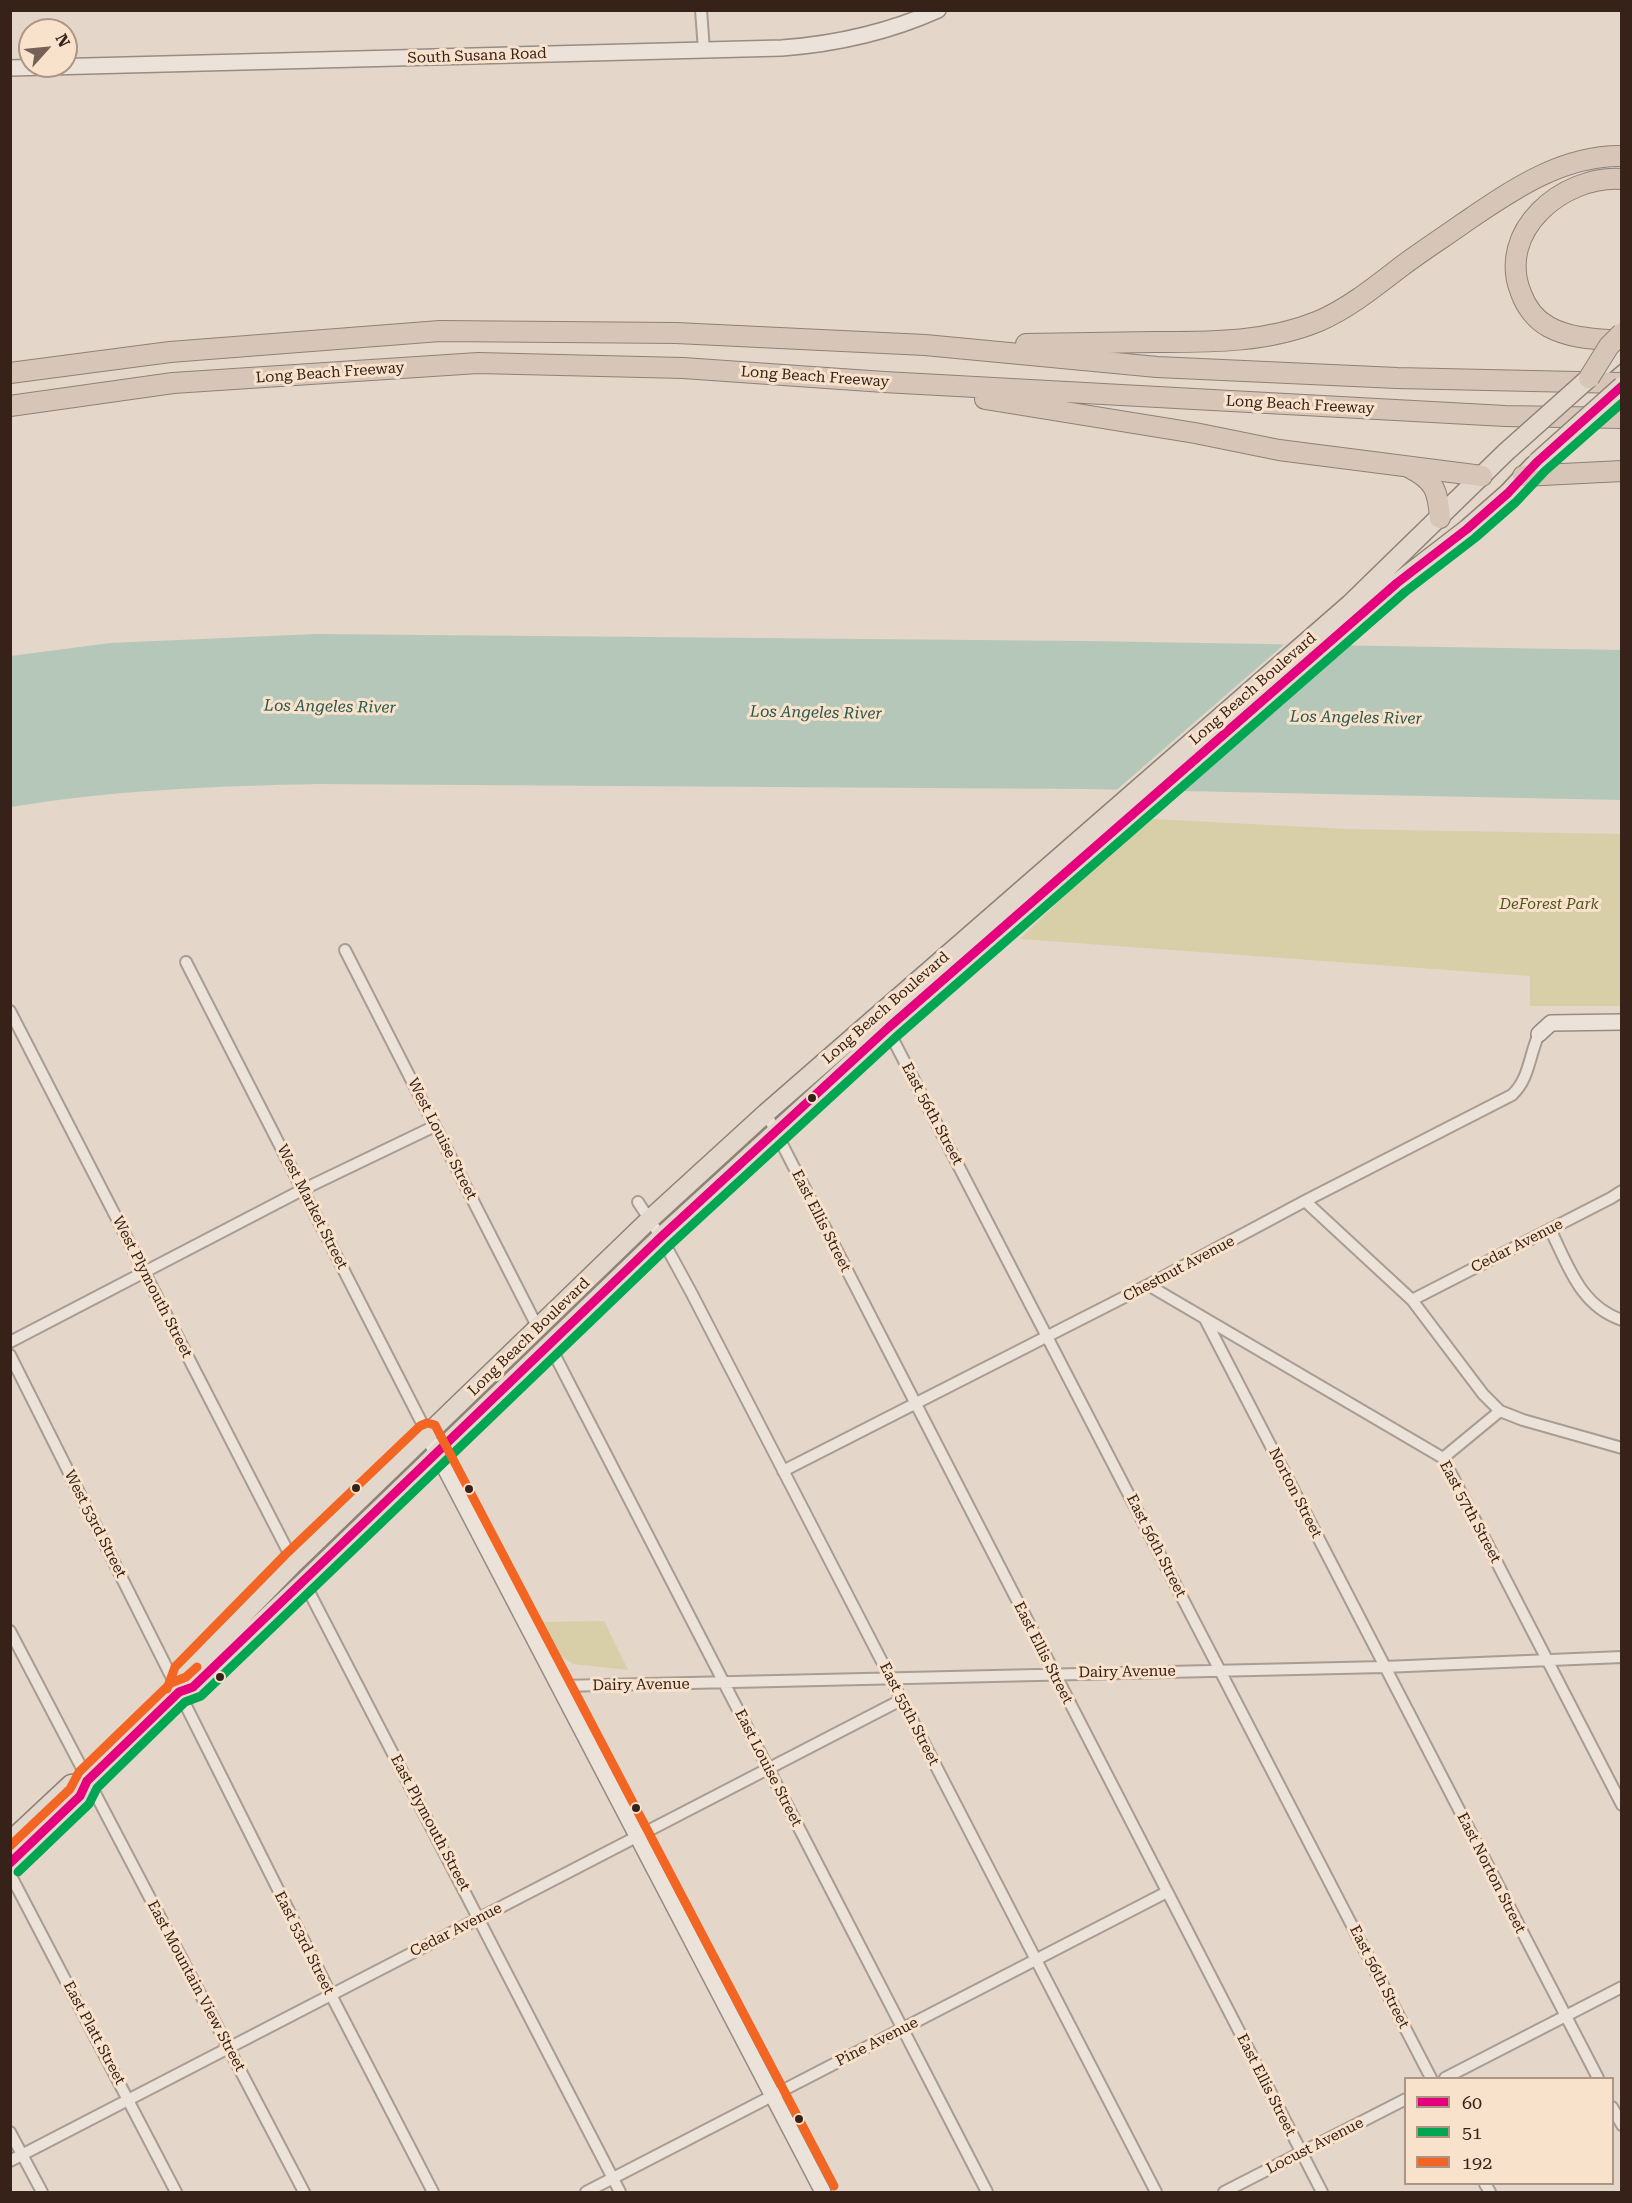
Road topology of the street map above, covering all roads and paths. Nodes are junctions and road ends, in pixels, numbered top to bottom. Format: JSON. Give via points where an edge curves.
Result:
{"nodes":[{"id":1,"x":701,"y":10,"type":"edge"},
{"id":2,"x":938,"y":10,"type":"edge"},
{"id":3,"x":704,"y":50,"type":"junction"},
{"id":4,"x":10,"y":68,"type":"edge"},
{"id":5,"x":1622,"y":156,"type":"edge"},
{"id":6,"x":1622,"y":179,"type":"edge"},
{"id":7,"x":1622,"y":333,"type":"edge"},
{"id":8,"x":1622,"y":341,"type":"edge"},
{"id":9,"x":925,"y":345,"type":"junction"},
{"id":10,"x":1622,"y":350,"type":"edge"},
{"id":11,"x":10,"y":372,"type":"edge"},
{"id":12,"x":1589,"y":378,"type":"junction"},
{"id":13,"x":884,"y":382,"type":"junction"},
{"id":14,"x":1621,"y":383,"type":"edge"},
{"id":15,"x":10,"y":406,"type":"edge"},
{"id":16,"x":1622,"y":418,"type":"edge"},
{"id":17,"x":1402,"y":464,"type":"junction"},
{"id":18,"x":1622,"y":471,"type":"edge"},
{"id":19,"x":1482,"y":476,"type":"junction"},
{"id":20,"x":1523,"y":476,"type":"junction"},
{"id":21,"x":1440,"y":518,"type":"junction"},
{"id":22,"x":1355,"y":610,"type":"junction"},
{"id":23,"x":345,"y":950,"type":"dead end"},
{"id":24,"x":186,"y":962,"type":"dead end"},
{"id":25,"x":10,"y":1011,"type":"edge"},
{"id":26,"x":883,"y":1021,"type":"junction"},
{"id":27,"x":1622,"y":1022,"type":"edge"},
{"id":28,"x":1539,"y":1034,"type":"joint"},
{"id":29,"x":766,"y":1113,"type":"junction"},
{"id":30,"x":435,"y":1126,"type":"junction"},
{"id":31,"x":776,"y":1132,"type":"junction"},
{"id":32,"x":304,"y":1189,"type":"junction"},
{"id":33,"x":1622,"y":1191,"type":"edge"},
{"id":34,"x":1305,"y":1201,"type":"junction"},
{"id":35,"x":638,"y":1202,"type":"dead end"},
{"id":36,"x":650,"y":1219,"type":"junction"},
{"id":37,"x":1550,"y":1230,"type":"junction"},
{"id":38,"x":661,"y":1237,"type":"junction"},
{"id":39,"x":144,"y":1272,"type":"junction"},
{"id":40,"x":1148,"y":1285,"type":"junction"},
{"id":41,"x":1412,"y":1300,"type":"junction"},
{"id":42,"x":1205,"y":1319,"type":"junction"},
{"id":43,"x":1622,"y":1320,"type":"edge"},
{"id":44,"x":538,"y":1328,"type":"junction"},
{"id":45,"x":1048,"y":1337,"type":"junction"},
{"id":46,"x":10,"y":1342,"type":"edge"},
{"id":47,"x":549,"y":1344,"type":"junction"},
{"id":48,"x":10,"y":1355,"type":"edge"},
{"id":49,"x":915,"y":1403,"type":"junction"},
{"id":50,"x":1500,"y":1411,"type":"junction"},
{"id":51,"x":428,"y":1435,"type":"junction"},
{"id":52,"x":1622,"y":1448,"type":"edge"},
{"id":53,"x":436,"y":1452,"type":"junction"},
{"id":54,"x":1443,"y":1458,"type":"junction"},
{"id":55,"x":783,"y":1471,"type":"junction"},
{"id":56,"x":294,"y":1563,"type":"junction"},
{"id":57,"x":304,"y":1582,"type":"junction"},
{"id":58,"x":10,"y":1631,"type":"edge"},
{"id":59,"x":1622,"y":1657,"type":"edge"},
{"id":60,"x":1546,"y":1660,"type":"junction"},
{"id":61,"x":1384,"y":1667,"type":"junction"},
{"id":62,"x":1221,"y":1671,"type":"junction"},
{"id":63,"x":1054,"y":1673,"type":"junction"},
{"id":64,"x":891,"y":1680,"type":"junction"},
{"id":65,"x":724,"y":1683,"type":"junction"},
{"id":66,"x":560,"y":1686,"type":"junction"},
{"id":67,"x":179,"y":1692,"type":"junction"},
{"id":68,"x":901,"y":1700,"type":"junction"},
{"id":69,"x":769,"y":1769,"type":"junction"},
{"id":70,"x":87,"y":1780,"type":"junction"},
{"id":71,"x":1622,"y":1804,"type":"edge"},
{"id":72,"x":638,"y":1837,"type":"junction"},
{"id":73,"x":10,"y":1841,"type":"edge"},
{"id":74,"x":10,"y":1863,"type":"edge"},
{"id":75,"x":10,"y":1874,"type":"edge"},
{"id":76,"x":1167,"y":1892,"type":"junction"},
{"id":77,"x":480,"y":1918,"type":"junction"},
{"id":78,"x":1036,"y":1960,"type":"junction"},
{"id":79,"x":1622,"y":1987,"type":"edge"},
{"id":80,"x":330,"y":1995,"type":"junction"},
{"id":81,"x":1565,"y":2016,"type":"junction"},
{"id":82,"x":903,"y":2029,"type":"junction"},
{"id":83,"x":229,"y":2048,"type":"junction"},
{"id":84,"x":1430,"y":2077,"type":"edge"},
{"id":85,"x":1449,"y":2077,"type":"edge"},
{"id":86,"x":1597,"y":2077,"type":"edge"},
{"id":87,"x":772,"y":2097,"type":"junction"},
{"id":88,"x":129,"y":2100,"type":"junction"},
{"id":89,"x":1404,"y":2100,"type":"edge"},
{"id":90,"x":1614,"y":2111,"type":"edge"},
{"id":91,"x":1622,"y":2125,"type":"edge"},
{"id":92,"x":10,"y":2133,"type":"edge"},
{"id":93,"x":1301,"y":2153,"type":"junction"},
{"id":94,"x":22,"y":2155,"type":"junction"},
{"id":95,"x":10,"y":2161,"type":"edge"},
{"id":96,"x":613,"y":2179,"type":"junction"},
{"id":97,"x":42,"y":2193,"type":"edge"},
{"id":98,"x":176,"y":2193,"type":"edge"},
{"id":99,"x":304,"y":2193,"type":"edge"},
{"id":100,"x":433,"y":2193,"type":"edge"},
{"id":101,"x":586,"y":2193,"type":"edge"},
{"id":102,"x":620,"y":2193,"type":"edge"},
{"id":103,"x":823,"y":2193,"type":"edge"},
{"id":104,"x":987,"y":2193,"type":"edge"},
{"id":105,"x":1156,"y":2193,"type":"edge"},
{"id":106,"x":1224,"y":2193,"type":"edge"},
{"id":107,"x":1322,"y":2193,"type":"edge"}],
"edges":[{"from":1,"to":3,"type":"street"},
{"from":2,"to":3,"type":"street","name":"South Susana Road","via":[[904,24],[837,41],[782,48]]},
{"from":3,"to":4,"type":"street","name":"South Susana Road"},
{"from":5,"to":9,"type":"highway","via":[[1565,165],[1517,187],[1342,309],[1283,332],[1208,342]]},
{"from":6,"to":8,"type":"highway","via":[[1593,182],[1554,199],[1522,232],[1515,258],[1518,286],[1531,312],[1541,322],[1576,337]]},
{"from":7,"to":12,"type":"highway","bridge":true},
{"from":9,"to":11,"type":"highway","name":"Long Beach Freeway","via":[[676,333],[440,331],[170,352]]},
{"from":9,"to":14,"type":"highway","name":"Long Beach Freeway","via":[[1157,367]]},
{"from":10,"to":12,"type":"main road","name":"Long Beach Boulevard"},
{"from":12,"to":19,"type":"main road","name":"Long Beach Boulevard","bridge":true},
{"from":13,"to":15,"type":"highway","name":"Long Beach Freeway","via":[[683,368],[478,363],[173,383]]},
{"from":13,"to":16,"type":"highway","name":"Long Beach Freeway","via":[[1505,416]]},
{"from":13,"to":17,"type":"highway","via":[[1279,450]]},
{"from":14,"to":20,"type":"main road","name":"Long Beach Boulevard","bridge":true},
{"from":17,"to":19,"type":"highway"},
{"from":17,"to":21,"type":"highway","via":[[1428,479],[1438,494]]},
{"from":18,"to":20,"type":"highway"},
{"from":19,"to":20,"type":"main road"},
{"from":19,"to":21,"type":"main road","name":"Long Beach Boulevard"},
{"from":20,"to":22,"type":"main road","name":"Long Beach Boulevard","via":[[1467,529]]},
{"from":21,"to":22,"type":"main road","name":"Long Beach Boulevard"},
{"from":22,"to":26,"type":"main road","name":"Long Beach Boulevard"},
{"from":23,"to":30,"type":"street","name":"West Louise Street"},
{"from":24,"to":32,"type":"street","name":"West Market Street"},
{"from":25,"to":39,"type":"street","name":"West Plymouth Street"},
{"from":26,"to":29,"type":"main road","name":"Long Beach Boulevard"},
{"from":26,"to":31,"type":"main road","name":"Long Beach Boulevard"},
{"from":26,"to":45,"type":"street","name":"East 56th Street"},
{"from":27,"to":28,"type":"street","via":[[1551,1023]]},
{"from":28,"to":34,"type":"street","name":"Chestnut Avenue","via":[[1526,1077],[1512,1095]]},
{"from":29,"to":31,"type":"street","name":"East Ellis Street"},
{"from":29,"to":36,"type":"main road","name":"Long Beach Boulevard"},
{"from":30,"to":32,"type":"street"},
{"from":30,"to":44,"type":"street","name":"West Louise Street"},
{"from":31,"to":38,"type":"main road","name":"Long Beach Boulevard"},
{"from":31,"to":49,"type":"street","name":"East Ellis Street"},
{"from":32,"to":39,"type":"street"},
{"from":32,"to":51,"type":"street","name":"West Market Street"},
{"from":33,"to":37,"type":"street","name":"Cedar Avenue"},
{"from":34,"to":40,"type":"street","name":"Chestnut Avenue"},
{"from":34,"to":41,"type":"street"},
{"from":35,"to":36,"type":"street","name":"East 55th Street"},
{"from":36,"to":38,"type":"street","name":"East 55th Street"},
{"from":36,"to":44,"type":"main road","name":"Long Beach Boulevard"},
{"from":37,"to":41,"type":"street","name":"Cedar Avenue"},
{"from":37,"to":43,"type":"street","via":[[1581,1291],[1610,1316]]},
{"from":38,"to":47,"type":"main road","name":"Long Beach Boulevard"},
{"from":38,"to":55,"type":"street","name":"East 55th Street"},
{"from":39,"to":46,"type":"street"},
{"from":39,"to":56,"type":"street","name":"West Plymouth Street"},
{"from":40,"to":42,"type":"street","name":"East 57th Street"},
{"from":40,"to":45,"type":"street","name":"Chestnut Avenue"},
{"from":41,"to":50,"type":"street"},
{"from":42,"to":54,"type":"street","name":"East 57th Street"},
{"from":42,"to":61,"type":"street","name":"Norton Street"},
{"from":44,"to":51,"type":"main road","name":"Long Beach Boulevard"},
{"from":45,"to":49,"type":"street","name":"Chestnut Avenue"},
{"from":45,"to":62,"type":"street","name":"East 56th Street"},
{"from":47,"to":53,"type":"main road","name":"Long Beach Boulevard"},
{"from":47,"to":65,"type":"street","name":"East Louise Street"},
{"from":48,"to":67,"type":"street","name":"West 53rd Street"},
{"from":49,"to":55,"type":"street","name":"Chestnut Avenue"},
{"from":49,"to":63,"type":"street","name":"East Ellis Street"},
{"from":50,"to":52,"type":"street"},
{"from":50,"to":54,"type":"street"},
{"from":51,"to":53,"type":"street","name":"West Market Street"},
{"from":51,"to":56,"type":"main road","name":"Long Beach Boulevard"},
{"from":53,"to":57,"type":"main road","name":"Long Beach Boulevard"},
{"from":53,"to":66,"type":"street","name":"West Market Street"},
{"from":54,"to":60,"type":"street","name":"East 57th Street"},
{"from":55,"to":64,"type":"street","name":"East 55th Street"},
{"from":56,"to":67,"type":"main road","name":"Long Beach Boulevard","via":[[184,1675]]},
{"from":57,"to":67,"type":"main road","name":"Long Beach Boulevard","via":[[193,1687]]},
{"from":57,"to":77,"type":"street","name":"East Plymouth Street"},
{"from":58,"to":70,"type":"street","name":"East Mountain View Street"},
{"from":59,"to":60,"type":"street","name":"Dairy Avenue"},
{"from":60,"to":61,"type":"street","name":"Dairy Avenue"},
{"from":60,"to":71,"type":"street","name":"East 57th Street"},
{"from":61,"to":62,"type":"street","name":"Dairy Avenue"},
{"from":61,"to":81,"type":"street","name":"East Norton Street"},
{"from":62,"to":63,"type":"street","name":"Dairy Avenue"},
{"from":62,"to":84,"type":"street","name":"East 56th Street"},
{"from":63,"to":64,"type":"street","name":"Dairy Avenue"},
{"from":63,"to":76,"type":"street","name":"East Ellis Street"},
{"from":64,"to":65,"type":"street","name":"Dairy Avenue"},
{"from":64,"to":68,"type":"street","name":"East 55th Street"},
{"from":65,"to":66,"type":"street","name":"Dairy Avenue"},
{"from":65,"to":69,"type":"street","name":"East Louise Street"},
{"from":66,"to":72,"type":"street","name":"West Market Street"},
{"from":67,"to":70,"type":"main road","name":"Long Beach Boulevard"},
{"from":67,"to":80,"type":"street","name":"East 53rd Street"},
{"from":68,"to":69,"type":"street","name":"Cedar Avenue"},
{"from":68,"to":78,"type":"street","name":"East 55th Street"},
{"from":69,"to":72,"type":"street","name":"Cedar Avenue"},
{"from":69,"to":82,"type":"street","name":"East Louise Street"},
{"from":70,"to":73,"type":"main road","name":"Long Beach Boulevard","via":[[71,1785]]},
{"from":70,"to":74,"type":"main road","name":"Long Beach Boulevard","via":[[80,1796]]},
{"from":70,"to":83,"type":"street","name":"East Mountain View Street"},
{"from":72,"to":77,"type":"street","name":"Cedar Avenue"},
{"from":72,"to":87,"type":"street","name":"West Market Street"},
{"from":75,"to":88,"type":"street","name":"East Platt Street"},
{"from":76,"to":78,"type":"street","name":"Pine Avenue"},
{"from":76,"to":93,"type":"street","name":"East Ellis Street"},
{"from":77,"to":80,"type":"street","name":"Cedar Avenue"},
{"from":77,"to":96,"type":"street","name":"East Plymouth Street"},
{"from":78,"to":82,"type":"street","name":"Pine Avenue"},
{"from":78,"to":105,"type":"street","name":"East 55th Street"},
{"from":79,"to":81,"type":"street"},
{"from":80,"to":83,"type":"street","name":"Cedar Avenue"},
{"from":80,"to":100,"type":"street","name":"East 53rd Street"},
{"from":81,"to":85,"type":"street"},
{"from":81,"to":86,"type":"street","name":"East Norton Street"},
{"from":82,"to":87,"type":"street","name":"Pine Avenue"},
{"from":82,"to":104,"type":"street","name":"East Louise Street"},
{"from":83,"to":88,"type":"street","name":"Cedar Avenue"},
{"from":83,"to":99,"type":"street","name":"East Mountain View Street"},
{"from":87,"to":96,"type":"street","name":"Pine Avenue"},
{"from":87,"to":103,"type":"street","name":"West Market Street"},
{"from":88,"to":94,"type":"street","name":"Cedar Avenue"},
{"from":88,"to":98,"type":"street","name":"East Platt Street"},
{"from":89,"to":93,"type":"street","name":"Locust Avenue"},
{"from":90,"to":91,"type":"street"},
{"from":92,"to":94,"type":"street"},
{"from":93,"to":106,"type":"street","name":"Locust Avenue"},
{"from":93,"to":107,"type":"street","name":"East Ellis Street"},
{"from":94,"to":95,"type":"street","name":"Cedar Avenue"},
{"from":94,"to":97,"type":"street"},
{"from":96,"to":101,"type":"street","name":"Pine Avenue"},
{"from":96,"to":102,"type":"street","name":"East Plymouth Street"}]}
